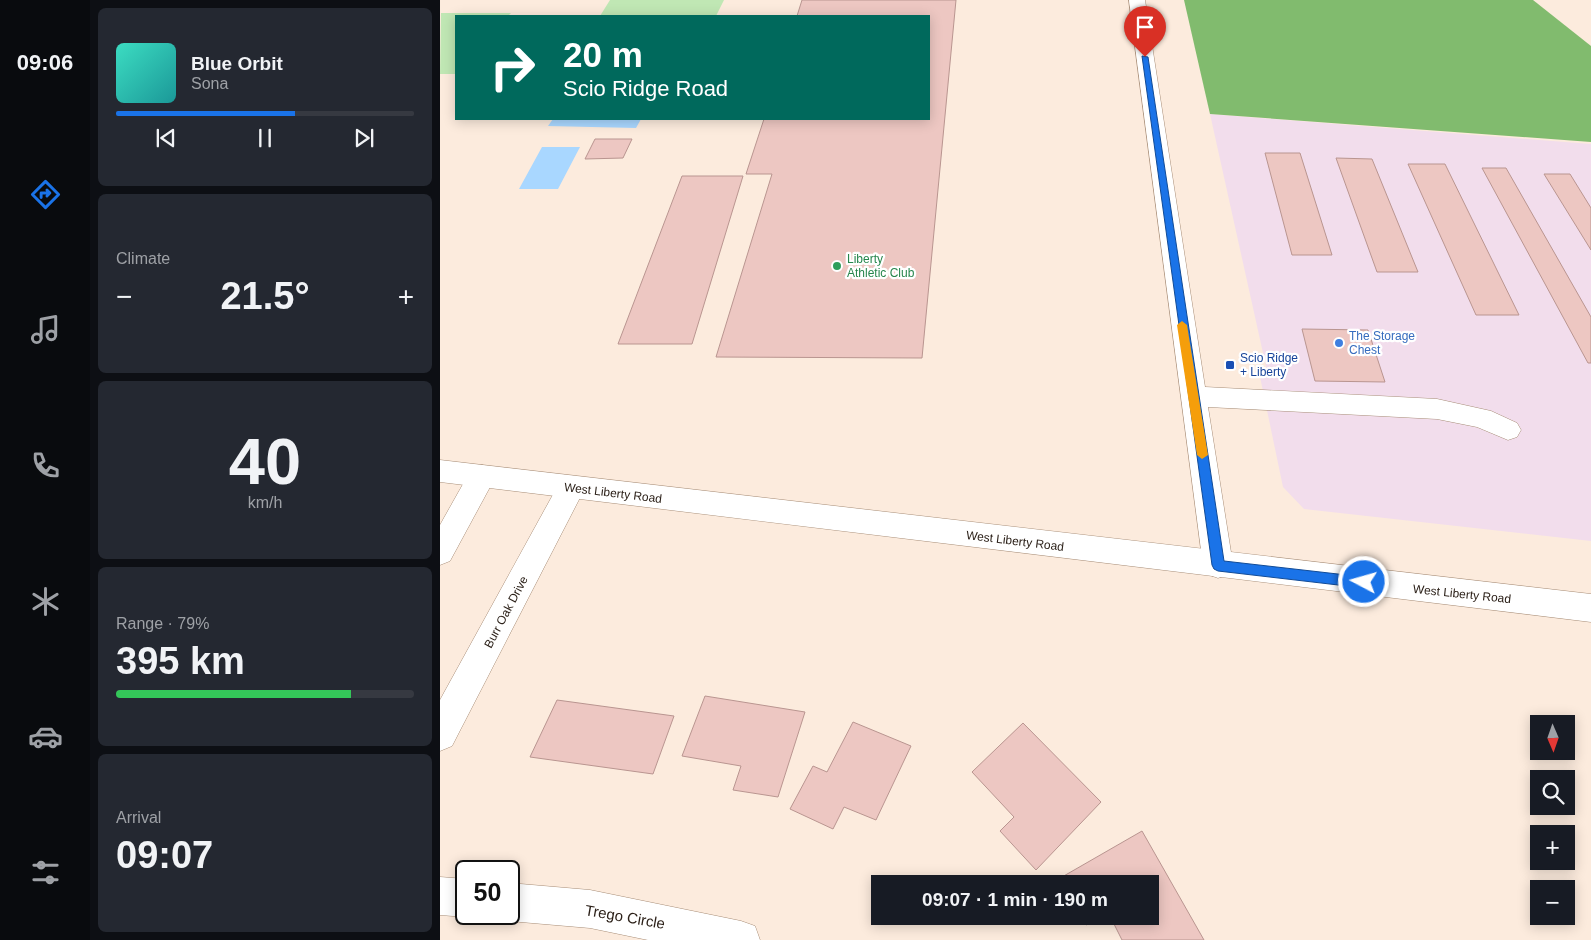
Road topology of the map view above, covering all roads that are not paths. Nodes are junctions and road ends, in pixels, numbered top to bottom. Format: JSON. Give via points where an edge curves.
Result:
{"nodes":[{"id":1,"x":1137,"y":0,"type":"edge"},
{"id":2,"x":1194,"y":396,"type":"junction"},
{"id":3,"x":1508,"y":430,"type":"dead end"},
{"id":4,"x":440,"y":471,"type":"edge"},
{"id":5,"x":482,"y":476,"type":"junction"},
{"id":6,"x":571,"y":488,"type":"junction"},
{"id":7,"x":440,"y":552,"type":"edge"},
{"id":8,"x":1218,"y":565,"type":"junction"},
{"id":9,"x":1591,"y":608,"type":"edge"},
{"id":10,"x":440,"y":734,"type":"edge"},
{"id":11,"x":440,"y":896,"type":"edge"},
{"id":12,"x":455,"y":897,"type":"edge"},
{"id":13,"x":520,"y":903,"type":"edge"},
{"id":14,"x":740,"y":940,"type":"edge"}],
"edges":[{"from":1,"to":2,"type":"street"},
{"from":2,"to":3,"type":"street","via":[[1437,409],[1482,418]]},
{"from":2,"to":8,"type":"street"},
{"from":4,"to":5,"type":"street","name":"West Liberty Road"},
{"from":5,"to":6,"type":"street","name":"West Liberty Road"},
{"from":5,"to":7,"type":"street"},
{"from":6,"to":8,"type":"street","name":"West Liberty Road"},
{"from":6,"to":10,"type":"street","name":"Burr Oak Drive"},
{"from":8,"to":9,"type":"street","name":"West Liberty Road"},
{"from":11,"to":12,"type":"street"},
{"from":13,"to":14,"type":"street","name":"Trego Circle","via":[[590,909]]}]}
